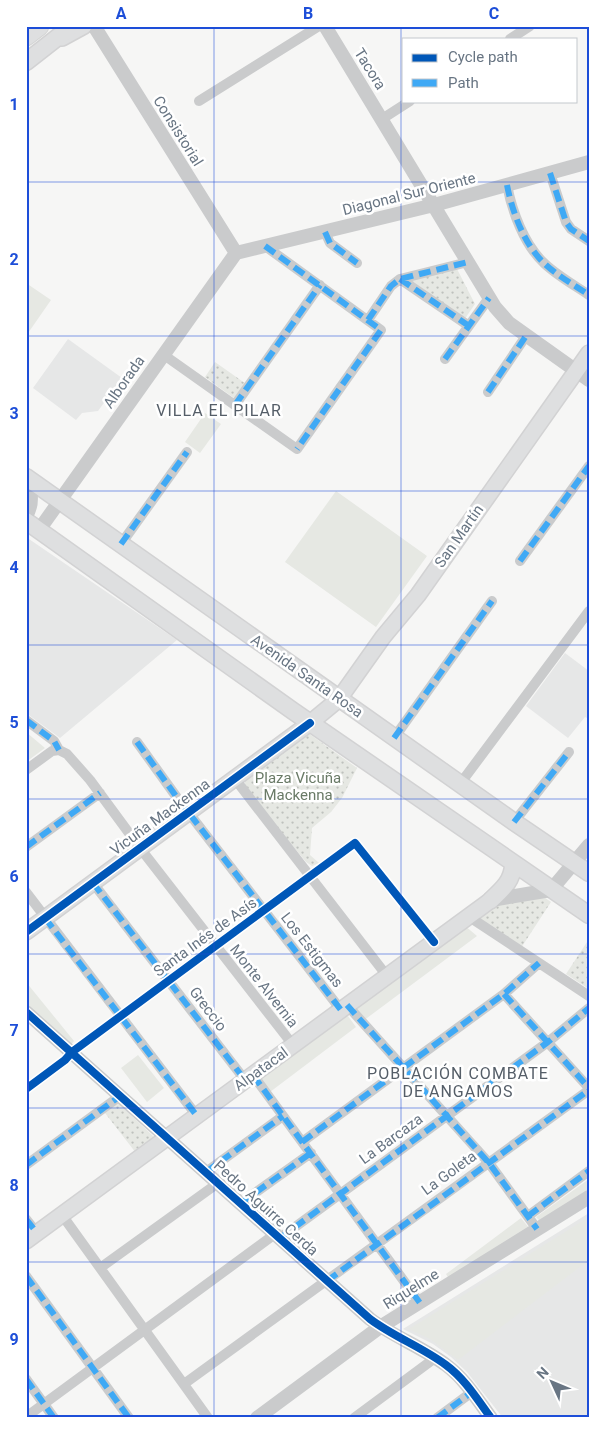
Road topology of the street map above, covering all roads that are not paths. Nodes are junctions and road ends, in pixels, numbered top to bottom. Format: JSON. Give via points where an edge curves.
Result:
{"nodes":[{"id":1,"x":39,"y":26,"type":"edge"},
{"id":2,"x":72,"y":26,"type":"edge"},
{"id":3,"x":84,"y":26,"type":"edge"},
{"id":4,"x":94,"y":26,"type":"edge"},
{"id":5,"x":318,"y":26,"type":"edge"},
{"id":6,"x":325,"y":26,"type":"edge"},
{"id":7,"x":530,"y":26,"type":"edge"},
{"id":8,"x":26,"y":36,"type":"edge"},
{"id":9,"x":512,"y":38,"type":"edge"},
{"id":10,"x":45,"y":48,"type":"junction"},
{"id":11,"x":26,"y":62,"type":"edge"},
{"id":12,"x":199,"y":100,"type":"dead end"},
{"id":13,"x":408,"y":102,"type":"edge"},
{"id":14,"x":382,"y":119,"type":"junction"},
{"id":15,"x":589,"y":162,"type":"edge"},
{"id":16,"x":550,"y":173,"type":"junction"},
{"id":17,"x":507,"y":185,"type":"junction"},
{"id":18,"x":434,"y":205,"type":"junction"},
{"id":19,"x":325,"y":232,"type":"junction"},
{"id":20,"x":589,"y":241,"type":"edge"},
{"id":21,"x":265,"y":246,"type":"junction"},
{"id":22,"x":236,"y":253,"type":"junction"},
{"id":23,"x":468,"y":262,"type":"junction"},
{"id":24,"x":357,"y":263,"type":"dead end"},
{"id":25,"x":400,"y":279,"type":"junction"},
{"id":26,"x":320,"y":285,"type":"junction"},
{"id":27,"x":589,"y":295,"type":"edge"},
{"id":28,"x":489,"y":298,"type":"junction"},
{"id":29,"x":368,"y":320,"type":"junction"},
{"id":30,"x":469,"y":326,"type":"junction"},
{"id":31,"x":526,"y":336,"type":"junction"},
{"id":32,"x":589,"y":353,"type":"edge"},
{"id":33,"x":164,"y":355,"type":"junction"},
{"id":34,"x":446,"y":359,"type":"dead end"},
{"id":35,"x":583,"y":376,"type":"edge"},
{"id":36,"x":488,"y":392,"type":"dead end"},
{"id":37,"x":235,"y":405,"type":"junction"},
{"id":38,"x":187,"y":452,"type":"dead end"},
{"id":39,"x":589,"y":466,"type":"edge"},
{"id":40,"x":26,"y":477,"type":"edge"},
{"id":41,"x":60,"y":500,"type":"junction"},
{"id":42,"x":29,"y":521,"type":"edge"},
{"id":43,"x":121,"y":544,"type":"junction"},
{"id":44,"x":520,"y":562,"type":"dead end"},
{"id":45,"x":492,"y":602,"type":"dead end"},
{"id":46,"x":589,"y":611,"type":"edge"},
{"id":47,"x":339,"y":698,"type":"junction"},
{"id":48,"x":26,"y":720,"type":"edge"},
{"id":49,"x":310,"y":723,"type":"junction"},
{"id":50,"x":394,"y":738,"type":"junction"},
{"id":51,"x":137,"y":742,"type":"dead end"},
{"id":52,"x":59,"y":750,"type":"junction"},
{"id":53,"x":569,"y":752,"type":"dead end"},
{"id":54,"x":26,"y":770,"type":"edge"},
{"id":55,"x":235,"y":778,"type":"junction"},
{"id":56,"x":460,"y":784,"type":"junction"},
{"id":57,"x":100,"y":793,"type":"junction"},
{"id":58,"x":189,"y":812,"type":"junction"},
{"id":59,"x":514,"y":822,"type":"junction"},
{"id":60,"x":589,"y":845,"type":"edge"},
{"id":61,"x":26,"y":847,"type":"edge"},
{"id":62,"x":140,"y":848,"type":"junction"},
{"id":63,"x":574,"y":863,"type":"junction"},
{"id":64,"x":513,"y":864,"type":"junction"},
{"id":65,"x":589,"y":873,"type":"edge"},
{"id":66,"x":310,"y":876,"type":"junction"},
{"id":67,"x":93,"y":883,"type":"junction"},
{"id":68,"x":551,"y":890,"type":"junction"},
{"id":69,"x":26,"y":892,"type":"edge"},
{"id":70,"x":491,"y":900,"type":"junction"},
{"id":71,"x":264,"y":910,"type":"junction"},
{"id":72,"x":589,"y":915,"type":"edge"},
{"id":73,"x":468,"y":916,"type":"junction"},
{"id":74,"x":45,"y":918,"type":"junction"},
{"id":75,"x":26,"y":932,"type":"edge"},
{"id":76,"x":434,"y":942,"type":"junction"},
{"id":77,"x":216,"y":946,"type":"junction"},
{"id":78,"x":539,"y":964,"type":"junction"},
{"id":79,"x":387,"y":976,"type":"junction"},
{"id":80,"x":169,"y":981,"type":"junction"},
{"id":81,"x":504,"y":994,"type":"junction"},
{"id":82,"x":589,"y":996,"type":"edge"},
{"id":83,"x":344,"y":1008,"type":"junction"},
{"id":84,"x":589,"y":1008,"type":"edge"},
{"id":85,"x":26,"y":1012,"type":"edge"},
{"id":86,"x":121,"y":1016,"type":"junction"},
{"id":87,"x":548,"y":1042,"type":"junction"},
{"id":88,"x":293,"y":1045,"type":"junction"},
{"id":89,"x":72,"y":1052,"type":"junction"},
{"id":90,"x":404,"y":1067,"type":"junction"},
{"id":91,"x":249,"y":1077,"type":"junction"},
{"id":92,"x":26,"y":1089,"type":"edge"},
{"id":93,"x":589,"y":1089,"type":"edge"},
{"id":94,"x":120,"y":1096,"type":"junction"},
{"id":95,"x":197,"y":1116,"type":"junction"},
{"id":96,"x":283,"y":1116,"type":"junction"},
{"id":97,"x":448,"y":1116,"type":"junction"},
{"id":98,"x":167,"y":1138,"type":"junction"},
{"id":99,"x":302,"y":1142,"type":"junction"},
{"id":100,"x":311,"y":1153,"type":"junction"},
{"id":101,"x":488,"y":1163,"type":"junction"},
{"id":102,"x":26,"y":1165,"type":"edge"},
{"id":103,"x":589,"y":1171,"type":"edge"},
{"id":104,"x":206,"y":1172,"type":"junction"},
{"id":105,"x":218,"y":1182,"type":"junction"},
{"id":106,"x":341,"y":1194,"type":"junction"},
{"id":107,"x":589,"y":1197,"type":"edge"},
{"id":108,"x":240,"y":1203,"type":"junction"},
{"id":109,"x":62,"y":1215,"type":"junction"},
{"id":110,"x":528,"y":1216,"type":"junction"},
{"id":111,"x":26,"y":1219,"type":"edge"},
{"id":112,"x":538,"y":1229,"type":"junction"},
{"id":113,"x":278,"y":1236,"type":"junction"},
{"id":114,"x":32,"y":1237,"type":"edge"},
{"id":115,"x":377,"y":1244,"type":"junction"},
{"id":116,"x":100,"y":1268,"type":"junction"},
{"id":117,"x":26,"y":1276,"type":"edge"},
{"id":118,"x":327,"y":1281,"type":"junction"},
{"id":119,"x":420,"y":1303,"type":"junction"},
{"id":120,"x":380,"y":1327,"type":"junction"},
{"id":121,"x":145,"y":1330,"type":"junction"},
{"id":122,"x":435,"y":1358,"type":"junction"},
{"id":123,"x":93,"y":1368,"type":"junction"},
{"id":124,"x":26,"y":1379,"type":"edge"},
{"id":125,"x":184,"y":1384,"type":"junction"},
{"id":126,"x":472,"y":1392,"type":"junction"},
{"id":127,"x":44,"y":1404,"type":"junction"},
{"id":128,"x":26,"y":1417,"type":"edge"},
{"id":129,"x":54,"y":1418,"type":"edge"},
{"id":130,"x":129,"y":1418,"type":"edge"},
{"id":131,"x":208,"y":1418,"type":"edge"},
{"id":132,"x":257,"y":1418,"type":"edge"},
{"id":133,"x":354,"y":1418,"type":"edge"},
{"id":134,"x":437,"y":1418,"type":"edge"},
{"id":135,"x":491,"y":1418,"type":"edge"}],
"edges":[{"from":1,"to":8,"type":"highway"},
{"from":2,"to":10,"type":"main road"},
{"from":3,"to":10,"type":"main road"},
{"from":4,"to":22,"type":"street","name":"Consistorial"},
{"from":5,"to":12,"type":"street"},
{"from":6,"to":14,"type":"street","name":"Tacora"},
{"from":7,"to":9,"type":"street"},
{"from":10,"to":11,"type":"main road"},
{"from":13,"to":14,"type":"street"},
{"from":14,"to":18,"type":"street","name":"Tacora"},
{"from":15,"to":16,"type":"street","name":"Diagonal Sur Oriente"},
{"from":16,"to":17,"type":"street","name":"Diagonal Sur Oriente"},
{"from":16,"to":20,"type":"street","via":[[566,222]]},
{"from":17,"to":18,"type":"street","name":"Diagonal Sur Oriente"},
{"from":17,"to":27,"type":"street","via":[[514,215],[536,253],[548,267]]},
{"from":18,"to":19,"type":"street","name":"Diagonal Sur Oriente"},
{"from":18,"to":23,"type":"street","name":"Tacora"},
{"from":19,"to":21,"type":"street","name":"Diagonal Sur Oriente"},
{"from":19,"to":24,"type":"street","via":[[330,243]]},
{"from":21,"to":22,"type":"street","name":"Diagonal Sur Oriente"},
{"from":21,"to":26,"type":"street"},
{"from":22,"to":33,"type":"street","name":"Alborada"},
{"from":23,"to":25,"type":"street"},
{"from":23,"to":28,"type":"street","name":"Tacora"},
{"from":25,"to":29,"type":"street","via":[[391,286]]},
{"from":25,"to":30,"type":"street"},
{"from":26,"to":29,"type":"street"},
{"from":26,"to":37,"type":"street"},
{"from":28,"to":30,"type":"street"},
{"from":28,"to":31,"type":"street","name":"Tacora","via":[[504,318]]},
{"from":29,"to":37,"type":"street","via":[[381,330],[298,449]]},
{"from":30,"to":34,"type":"street"},
{"from":31,"to":35,"type":"street","name":"Tacora"},
{"from":31,"to":36,"type":"street"},
{"from":32,"to":35,"type":"main road"},
{"from":33,"to":37,"type":"street"},
{"from":33,"to":41,"type":"street","name":"Alborada"},
{"from":35,"to":47,"type":"main road","name":"San Martín"},
{"from":38,"to":43,"type":"street"},
{"from":39,"to":44,"type":"street"},
{"from":40,"to":41,"type":"main road","name":"Avenida Santa Rosa"},
{"from":40,"to":42,"type":"street","via":[[31,497]]},
{"from":41,"to":42,"type":"street","name":"Alborada"},
{"from":41,"to":43,"type":"main road","name":"Avenida Santa Rosa"},
{"from":42,"to":49,"type":"main road"},
{"from":43,"to":47,"type":"main road","name":"Avenida Santa Rosa"},
{"from":45,"to":50,"type":"street"},
{"from":46,"to":56,"type":"street"},
{"from":47,"to":49,"type":"main road","name":"Vicuña Mackenna"},
{"from":47,"to":50,"type":"main road","name":"Avenida Santa Rosa"},
{"from":48,"to":52,"type":"street","name":"Monte Alvernia","via":[[54,741]]},
{"from":49,"to":55,"type":"main road","name":"Vicuña Mackenna"},
{"from":49,"to":64,"type":"main road"},
{"from":50,"to":56,"type":"main road","name":"Avenida Santa Rosa"},
{"from":51,"to":58,"type":"street","name":"Los Estigmas"},
{"from":52,"to":54,"type":"street","via":[[52,751]]},
{"from":52,"to":57,"type":"street","name":"Monte Alvernia","via":[[70,756]]},
{"from":53,"to":59,"type":"street"},
{"from":55,"to":58,"type":"main road","name":"Vicuña Mackenna"},
{"from":55,"to":66,"type":"street"},
{"from":56,"to":59,"type":"main road","name":"Avenida Santa Rosa"},
{"from":57,"to":61,"type":"street"},
{"from":57,"to":62,"type":"street","name":"Monte Alvernia"},
{"from":58,"to":62,"type":"main road","name":"Vicuña Mackenna"},
{"from":58,"to":71,"type":"street","name":"Los Estigmas"},
{"from":59,"to":63,"type":"main road","name":"Avenida Santa Rosa"},
{"from":60,"to":63,"type":"street"},
{"from":62,"to":67,"type":"main road","name":"Vicuña Mackenna"},
{"from":62,"to":77,"type":"street","name":"Monte Alvernia"},
{"from":63,"to":65,"type":"main road","name":"Avenida Santa Rosa"},
{"from":63,"to":68,"type":"street"},
{"from":64,"to":68,"type":"main road"},
{"from":64,"to":70,"type":"main road","via":[[510,879]]},
{"from":66,"to":71,"type":"street","name":"Santa Inés de Asís"},
{"from":66,"to":76,"type":"street","name":"Santa Inés de Asís","via":[[355,843]]},
{"from":66,"to":79,"type":"street"},
{"from":67,"to":74,"type":"main road","name":"Vicuña Mackenna"},
{"from":67,"to":80,"type":"street","name":"Greccio"},
{"from":68,"to":70,"type":"street","name":"Alpatacal"},
{"from":68,"to":72,"type":"main road"},
{"from":69,"to":74,"type":"street"},
{"from":70,"to":73,"type":"main road","name":"Alpatacal"},
{"from":71,"to":77,"type":"street","name":"Santa Inés de Asís"},
{"from":71,"to":83,"type":"street","name":"Los Estigmas"},
{"from":73,"to":76,"type":"main road","name":"Alpatacal"},
{"from":73,"to":78,"type":"street"},
{"from":74,"to":75,"type":"main road","name":"Vicuña Mackenna"},
{"from":74,"to":86,"type":"street"},
{"from":76,"to":79,"type":"main road","name":"Alpatacal"},
{"from":77,"to":80,"type":"street","name":"Santa Inés de Asís"},
{"from":77,"to":88,"type":"street","name":"Monte Alvernia"},
{"from":78,"to":81,"type":"street"},
{"from":78,"to":82,"type":"street"},
{"from":79,"to":83,"type":"main road","name":"Alpatacal"},
{"from":80,"to":86,"type":"street","name":"Santa Inés de Asís"},
{"from":80,"to":91,"type":"street","name":"Greccio"},
{"from":81,"to":87,"type":"street"},
{"from":81,"to":90,"type":"street"},
{"from":83,"to":88,"type":"main road","name":"Alpatacal"},
{"from":83,"to":90,"type":"street","name":"Los Estigmas"},
{"from":84,"to":87,"type":"street","name":"La Barcaza"},
{"from":85,"to":89,"type":"street","name":"Pedro Aguirre Cerda"},
{"from":86,"to":89,"type":"street","name":"Santa Inés de Asís"},
{"from":86,"to":95,"type":"street"},
{"from":87,"to":93,"type":"street"},
{"from":87,"to":97,"type":"street","name":"La Barcaza"},
{"from":88,"to":91,"type":"main road","name":"Alpatacal"},
{"from":89,"to":92,"type":"street","name":"Santa Inés de Asís"},
{"from":89,"to":94,"type":"street","name":"Pedro Aguirre Cerda"},
{"from":90,"to":97,"type":"street","name":"Los Estigmas"},
{"from":90,"to":99,"type":"street"},
{"from":91,"to":95,"type":"main road","name":"Alpatacal"},
{"from":91,"to":96,"type":"street","name":"Greccio"},
{"from":93,"to":101,"type":"street","name":"La Goleta"},
{"from":94,"to":98,"type":"street","name":"Pedro Aguirre Cerda"},
{"from":94,"to":102,"type":"street"},
{"from":95,"to":98,"type":"main road","name":"Alpatacal"},
{"from":96,"to":99,"type":"street","name":"Greccio"},
{"from":96,"to":104,"type":"street"},
{"from":97,"to":101,"type":"street","name":"Los Estigmas"},
{"from":97,"to":106,"type":"street","name":"La Barcaza"},
{"from":98,"to":104,"type":"street","name":"Pedro Aguirre Cerda"},
{"from":98,"to":109,"type":"main road","name":"Alpatacal"},
{"from":99,"to":100,"type":"street","name":"Greccio"},
{"from":100,"to":106,"type":"street","name":"Greccio"},
{"from":100,"to":108,"type":"street"},
{"from":101,"to":110,"type":"street","name":"Los Estigmas"},
{"from":101,"to":115,"type":"street","name":"La Goleta"},
{"from":103,"to":110,"type":"street"},
{"from":104,"to":105,"type":"street","name":"Pedro Aguirre Cerda"},
{"from":105,"to":108,"type":"street","name":"Pedro Aguirre Cerda"},
{"from":105,"to":116,"type":"street"},
{"from":106,"to":113,"type":"street","name":"La Barcaza"},
{"from":106,"to":115,"type":"street","name":"Greccio"},
{"from":107,"to":112,"type":"street","name":"Riquelme"},
{"from":108,"to":113,"type":"street","name":"Pedro Aguirre Cerda"},
{"from":109,"to":114,"type":"main road","name":"Alpatacal"},
{"from":109,"to":116,"type":"street"},
{"from":110,"to":112,"type":"street","name":"Los Estigmas"},
{"from":111,"to":114,"type":"street"},
{"from":112,"to":119,"type":"street","name":"Riquelme"},
{"from":113,"to":118,"type":"street","name":"Pedro Aguirre Cerda"},
{"from":113,"to":121,"type":"street","name":"La Barcaza"},
{"from":115,"to":118,"type":"street","name":"La Goleta"},
{"from":115,"to":119,"type":"street","name":"Greccio"},
{"from":116,"to":121,"type":"street"},
{"from":117,"to":123,"type":"street"},
{"from":118,"to":120,"type":"street","name":"Pedro Aguirre Cerda"},
{"from":118,"to":125,"type":"street","name":"La Goleta"},
{"from":119,"to":120,"type":"street","name":"Riquelme"},
{"from":120,"to":122,"type":"street","name":"Pedro Aguirre Cerda"},
{"from":120,"to":132,"type":"street","name":"Riquelme"},
{"from":121,"to":123,"type":"street","name":"La Barcaza"},
{"from":121,"to":125,"type":"street"},
{"from":122,"to":126,"type":"street","name":"Pedro Aguirre Cerda","via":[[452,1370]]},
{"from":122,"to":133,"type":"street"},
{"from":123,"to":127,"type":"street","name":"La Barcaza"},
{"from":123,"to":130,"type":"street"},
{"from":124,"to":127,"type":"street"},
{"from":125,"to":131,"type":"street"},
{"from":126,"to":134,"type":"street"},
{"from":126,"to":135,"type":"street","name":"Pedro Aguirre Cerda"},
{"from":127,"to":128,"type":"street","name":"La Barcaza"},
{"from":127,"to":129,"type":"street"}]}
